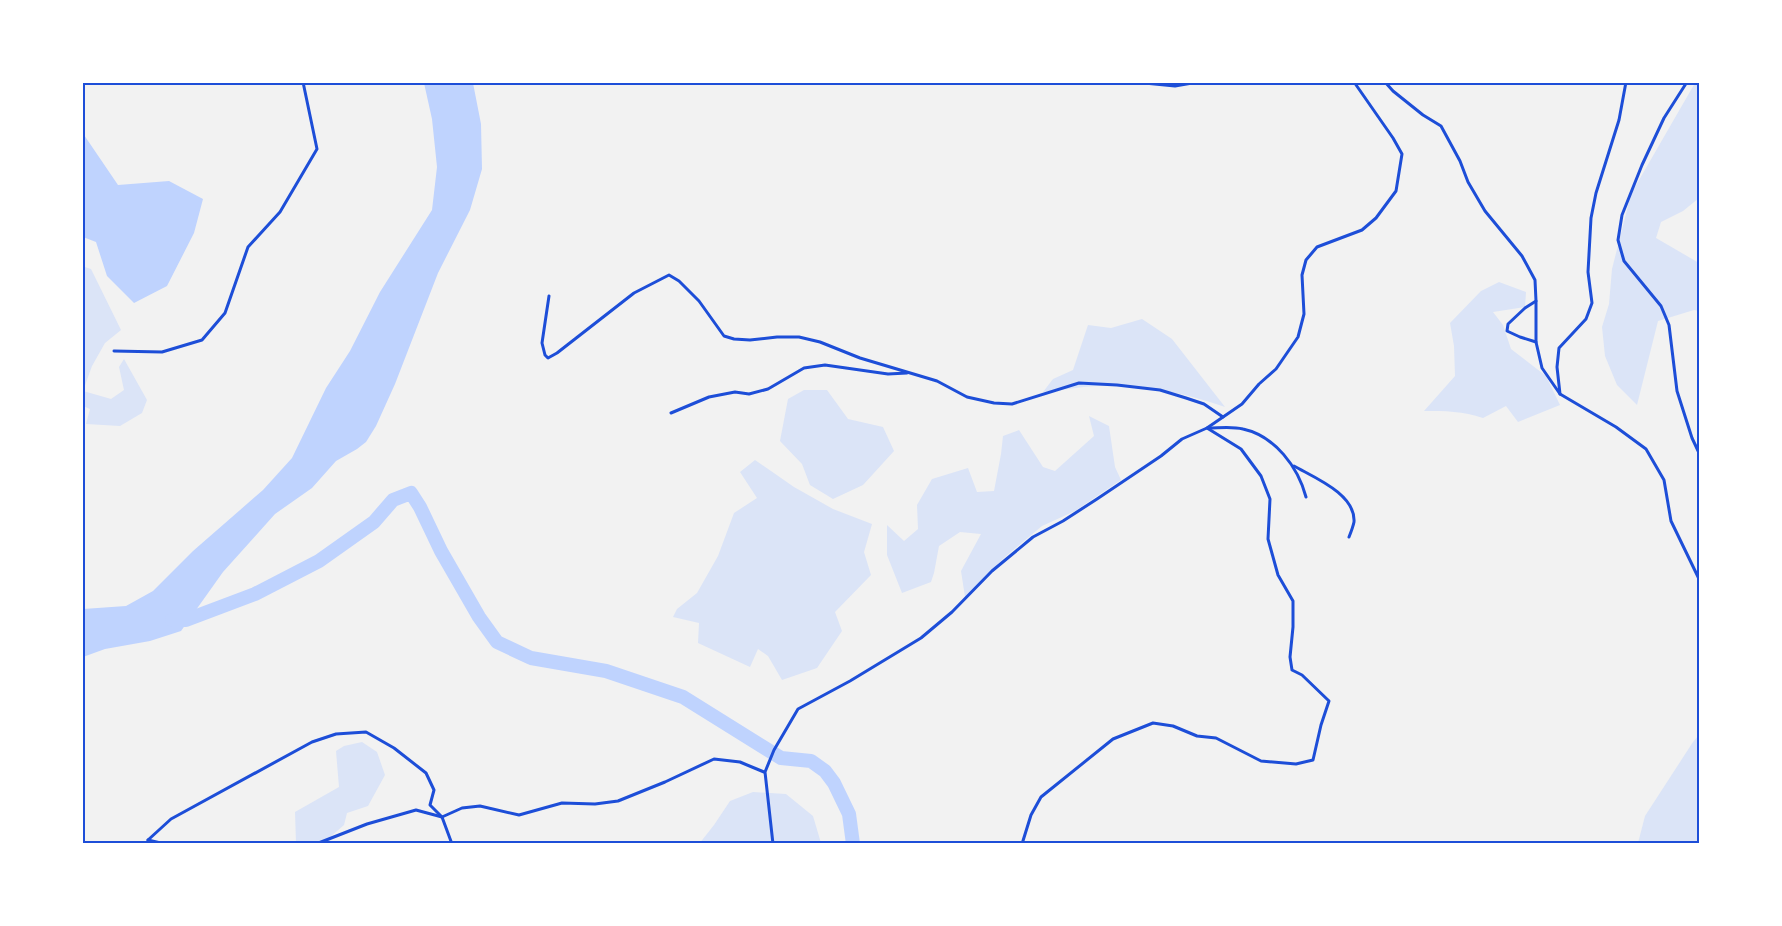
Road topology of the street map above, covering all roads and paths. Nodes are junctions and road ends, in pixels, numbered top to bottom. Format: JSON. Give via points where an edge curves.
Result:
{"nodes":[{"id":1,"x":303,"y":82,"type":"edge"},
{"id":2,"x":1134,"y":82,"type":"edge"},
{"id":3,"x":1198,"y":82,"type":"edge"},
{"id":4,"x":1354,"y":82,"type":"edge"},
{"id":5,"x":1385,"y":82,"type":"edge"},
{"id":6,"x":1626,"y":82,"type":"edge"},
{"id":7,"x":1687,"y":82,"type":"edge"},
{"id":8,"x":549,"y":296,"type":"dead end"},
{"id":9,"x":1536,"y":301,"type":"junction"},
{"id":10,"x":1536,"y":342,"type":"junction"},
{"id":11,"x":114,"y":351,"type":"dead end"},
{"id":12,"x":910,"y":373,"type":"junction"},
{"id":13,"x":1560,"y":394,"type":"junction"},
{"id":14,"x":671,"y":413,"type":"dead end"},
{"id":15,"x":1223,"y":417,"type":"junction"},
{"id":16,"x":1207,"y":428,"type":"junction"},
{"id":17,"x":1700,"y":455,"type":"edge"},
{"id":18,"x":1293,"y":466,"type":"junction"},
{"id":19,"x":1306,"y":497,"type":"dead end"},
{"id":20,"x":1349,"y":537,"type":"dead end"},
{"id":21,"x":1700,"y":581,"type":"edge"},
{"id":22,"x":765,"y":772,"type":"junction"},
{"id":23,"x":442,"y":818,"type":"junction"},
{"id":24,"x":165,"y":844,"type":"edge"},
{"id":25,"x":316,"y":844,"type":"edge"},
{"id":26,"x":452,"y":844,"type":"edge"},
{"id":27,"x":773,"y":844,"type":"edge"},
{"id":28,"x":1022,"y":844,"type":"edge"}],
"edges":[{"from":1,"to":11,"type":"street","via":[[318,149],[280,212],[248,247],[225,313],[202,340],[162,352]]},
{"from":2,"to":3,"type":"street","via":[[1175,86]]},
{"from":4,"to":15,"type":"street","via":[[1402,154],[1396,191],[1376,218],[1362,230],[1317,248],[1306,260],[1302,275],[1304,314],[1298,337],[1276,370],[1242,404]]},
{"from":5,"to":9,"type":"street","via":[[1393,92],[1440,126],[1485,211],[1522,256],[1535,280]]},
{"from":6,"to":13,"type":"street","via":[[1619,120],[1591,218],[1588,272],[1592,303],[1586,319],[1559,348]]},
{"from":7,"to":17,"type":"street","via":[[1664,118],[1642,165],[1622,215],[1618,240],[1624,261],[1661,306],[1669,325],[1677,391]]},
{"from":8,"to":12,"type":"street","via":[[542,343],[548,358],[634,293],[669,275],[699,301],[724,336],[750,340],[799,336]]},
{"from":9,"to":10,"type":"street"},
{"from":9,"to":10,"type":"street","via":[[1508,324],[1507,331]]},
{"from":10,"to":13,"type":"street","via":[[1542,368]]},
{"from":12,"to":14,"type":"street","via":[[888,374],[825,365],[804,368],[768,390],[709,397]]},
{"from":12,"to":15,"type":"street","via":[[938,380],[968,397],[994,404],[1012,404],[1079,384],[1117,385],[1160,390],[1204,404]]},
{"from":13,"to":21,"type":"street","via":[[1646,449],[1664,480],[1671,521]]},
{"from":15,"to":16,"type":"street"},
{"from":16,"to":18,"type":"street","via":[[1241,428],[1256,433],[1270,442]]},
{"from":16,"to":22,"type":"street","via":[[1182,439],[1098,499],[1033,537],[921,638],[798,709]]},
{"from":16,"to":28,"type":"street","via":[[1241,449],[1261,476],[1270,499],[1268,539],[1278,575],[1293,601],[1292,670],[1302,675],[1329,701],[1313,760],[1296,764],[1261,761],[1216,738],[1197,736],[1173,726],[1154,723],[1113,739],[1041,797],[1031,815]]},
{"from":18,"to":19,"type":"street"},
{"from":18,"to":20,"type":"street","via":[[1329,486],[1346,500],[1354,521]]},
{"from":22,"to":23,"type":"street","via":[[740,762],[714,759],[618,802],[562,803],[519,816],[480,806],[462,808]]},
{"from":22,"to":27,"type":"street"},
{"from":23,"to":24,"type":"street","via":[[430,805],[434,790],[426,773],[394,748],[366,732],[336,734],[312,742],[171,819],[148,840]]},
{"from":23,"to":25,"type":"street","via":[[416,810],[367,824]]},
{"from":23,"to":26,"type":"street"}]}
